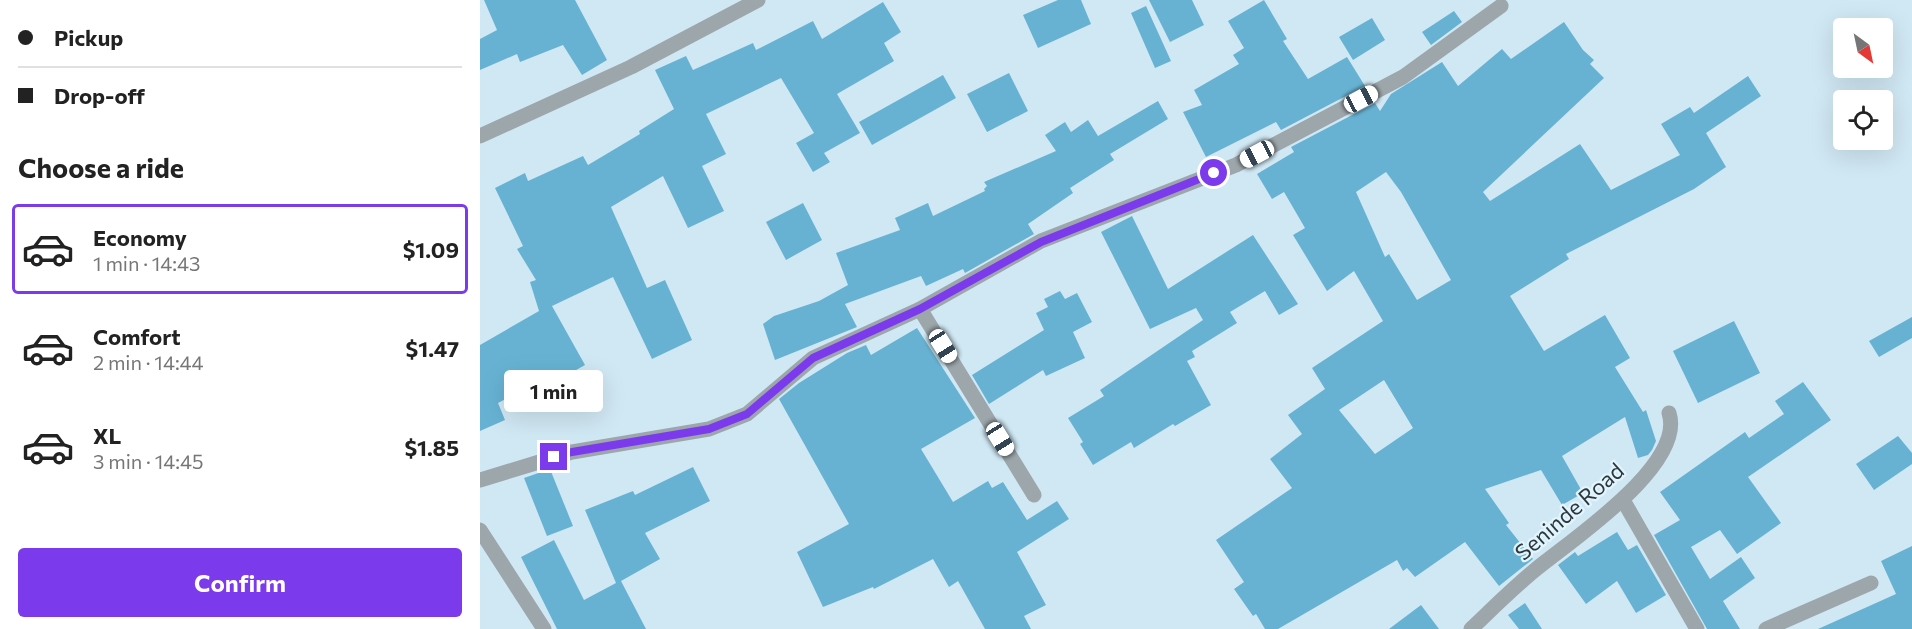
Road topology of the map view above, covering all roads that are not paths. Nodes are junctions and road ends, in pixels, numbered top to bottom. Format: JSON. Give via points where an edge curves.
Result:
{"nodes":[{"id":1,"x":753,"y":1,"type":"edge"},
{"id":2,"x":1501,"y":6,"type":"dead end"},
{"id":3,"x":480,"y":136,"type":"edge"},
{"id":4,"x":920,"y":309,"type":"junction"},
{"id":5,"x":1669,"y":413,"type":"dead end"},
{"id":6,"x":480,"y":480,"type":"edge"},
{"id":7,"x":1034,"y":495,"type":"dead end"},
{"id":8,"x":1623,"y":500,"type":"junction"},
{"id":9,"x":480,"y":530,"type":"edge"},
{"id":10,"x":1871,"y":583,"type":"dead end"},
{"id":11,"x":544,"y":629,"type":"edge"},
{"id":12,"x":1471,"y":629,"type":"edge"},
{"id":13,"x":1698,"y":629,"type":"edge"},
{"id":14,"x":1766,"y":629,"type":"edge"}],
"edges":[{"from":1,"to":3,"type":"street","via":[[632,67]]},
{"from":2,"to":4,"type":"street","via":[[1403,77],[1246,159],[1041,242]]},
{"from":4,"to":6,"type":"street","via":[[813,358],[747,414],[709,429],[572,452]]},
{"from":4,"to":7,"type":"street"},
{"from":5,"to":8,"type":"street","name":"Seninde Road","via":[[1671,430],[1660,453]]},
{"from":8,"to":12,"type":"street","name":"Seninde Road","via":[[1536,569]]},
{"from":8,"to":13,"type":"street"},
{"from":9,"to":11,"type":"street"},
{"from":10,"to":14,"type":"street"}]}
